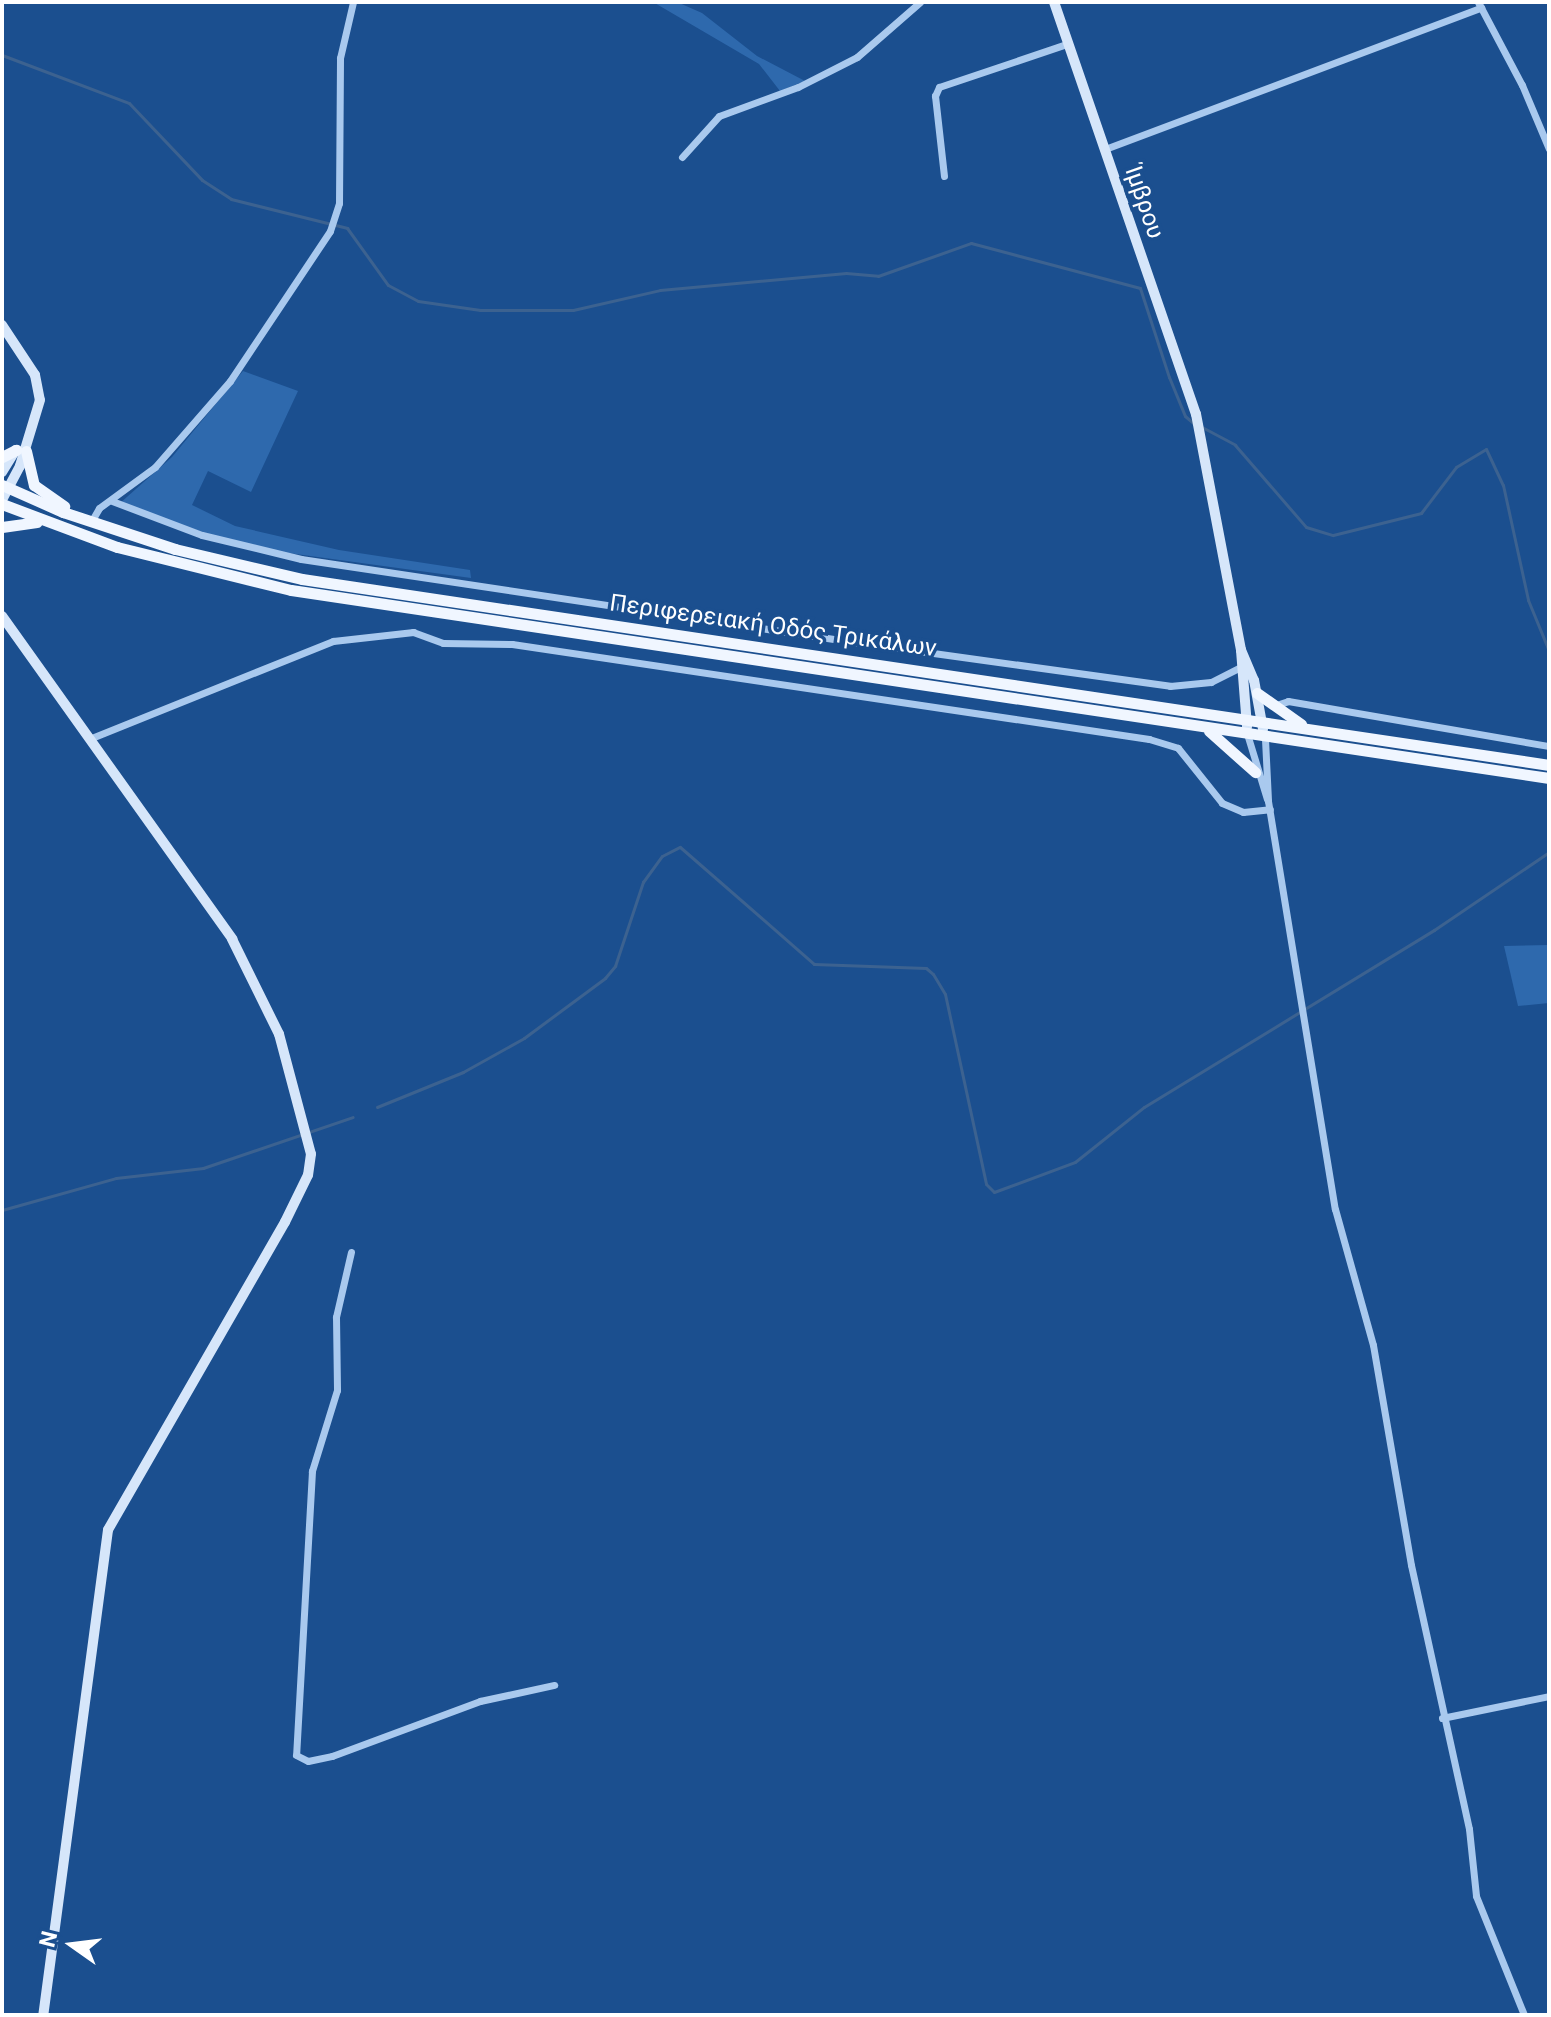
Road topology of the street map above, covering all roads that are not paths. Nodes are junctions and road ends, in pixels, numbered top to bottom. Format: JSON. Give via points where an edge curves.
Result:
{"nodes":[{"id":1,"x":353,"y":2,"type":"edge"},
{"id":2,"x":920,"y":2,"type":"edge"},
{"id":3,"x":1054,"y":2,"type":"edge"},
{"id":4,"x":1480,"y":5,"type":"edge"},
{"id":5,"x":1067,"y":44,"type":"junction"},
{"id":6,"x":1105,"y":149,"type":"junction"},
{"id":7,"x":1549,"y":149,"type":"edge"},
{"id":8,"x":682,"y":157,"type":"dead end"},
{"id":9,"x":944,"y":176,"type":"dead end"},
{"id":10,"x":2,"y":325,"type":"edge"},
{"id":11,"x":21,"y":450,"type":"junction"},
{"id":12,"x":2,"y":457,"type":"edge"},
{"id":13,"x":2,"y":472,"type":"edge"},
{"id":14,"x":5,"y":487,"type":"edge"},
{"id":15,"x":112,"y":501,"type":"junction"},
{"id":16,"x":2,"y":502,"type":"edge"},
{"id":17,"x":88,"y":521,"type":"junction"},
{"id":18,"x":46,"y":523,"type":"junction"},
{"id":19,"x":2,"y":527,"type":"edge"},
{"id":20,"x":2,"y":616,"type":"edge"},
{"id":21,"x":1241,"y":650,"type":"junction"},
{"id":22,"x":1240,"y":667,"type":"junction"},
{"id":23,"x":1257,"y":693,"type":"junction"},
{"id":24,"x":1272,"y":707,"type":"junction"},
{"id":25,"x":1245,"y":717,"type":"junction"},
{"id":26,"x":1262,"y":720,"type":"junction"},
{"id":27,"x":1206,"y":728,"type":"junction"},
{"id":28,"x":1308,"y":728,"type":"junction"},
{"id":29,"x":1248,"y":737,"type":"junction"},
{"id":30,"x":89,"y":739,"type":"junction"},
{"id":31,"x":1265,"y":739,"type":"junction"},
{"id":32,"x":1549,"y":746,"type":"edge"},
{"id":33,"x":1549,"y":765,"type":"edge"},
{"id":34,"x":1255,"y":772,"type":"junction"},
{"id":35,"x":1549,"y":778,"type":"edge"},
{"id":36,"x":1269,"y":805,"type":"junction"},
{"id":37,"x":351,"y":1252,"type":"dead end"},
{"id":38,"x":554,"y":1685,"type":"dead end"},
{"id":39,"x":1549,"y":1696,"type":"edge"},
{"id":40,"x":1442,"y":1718,"type":"junction"},
{"id":41,"x":43,"y":2015,"type":"edge"},
{"id":42,"x":1524,"y":2015,"type":"edge"}],
"edges":[{"from":1,"to":15,"type":"street","via":[[337,96],[337,215],[330,231],[230,381],[155,467]]},
{"from":2,"to":8,"type":"street","via":[[857,57],[798,87],[719,116]]},
{"from":3,"to":5,"type":"street","name":"Ίμβρου"},
{"from":4,"to":6,"type":"street"},
{"from":4,"to":7,"type":"street"},
{"from":5,"to":6,"type":"street","name":"Ίμβρου"},
{"from":5,"to":9,"type":"street","via":[[939,87],[935,96]]},
{"from":6,"to":21,"type":"street","name":"Ίμβρου","via":[[1196,414]]},
{"from":10,"to":11,"type":"street","via":[[29,363],[39,388],[31,433]]},
{"from":11,"to":12,"type":"main road"},
{"from":11,"to":13,"type":"street"},
{"from":11,"to":14,"type":"street"},
{"from":11,"to":17,"type":"main road","via":[[34,485]]},
{"from":14,"to":16,"type":"street"},
{"from":14,"to":17,"type":"main road","name":"Περιφερειακή Οδός Τρικάλων"},
{"from":15,"to":17,"type":"street"},
{"from":15,"to":22,"type":"street","via":[[202,535],[301,559],[847,641],[1170,686],[1211,682]]},
{"from":16,"to":18,"type":"main road","name":"Περιφερειακή Οδός Τρικάλων"},
{"from":17,"to":25,"type":"main road","name":"Περιφερειακή Οδός Τρικάλων","via":[[193,554],[302,579]]},
{"from":18,"to":19,"type":"main road"},
{"from":18,"to":27,"type":"main road","name":"Περιφερειακή Οδός Τρικάλων","via":[[174,563],[291,590]]},
{"from":20,"to":30,"type":"street"},
{"from":21,"to":22,"type":"street"},
{"from":21,"to":23,"type":"street"},
{"from":22,"to":25,"type":"street"},
{"from":23,"to":24,"type":"main road"},
{"from":23,"to":26,"type":"street"},
{"from":24,"to":28,"type":"main road"},
{"from":24,"to":32,"type":"street","via":[[1288,701]]},
{"from":25,"to":26,"type":"main road","name":"Περιφερειακή Οδός Τρικάλων"},
{"from":25,"to":29,"type":"street"},
{"from":26,"to":28,"type":"main road","name":"Περιφερειακή Οδός Τρικάλων"},
{"from":26,"to":31,"type":"street"},
{"from":27,"to":29,"type":"main road","name":"Περιφερειακή Οδός Τρικάλων"},
{"from":27,"to":34,"type":"main road"},
{"from":28,"to":33,"type":"main road","name":"Περιφερειακή Οδός Τρικάλων"},
{"from":29,"to":31,"type":"main road","name":"Περιφερειακή Οδός Τρικάλων"},
{"from":29,"to":34,"type":"street"},
{"from":30,"to":36,"type":"street","via":[[333,641],[362,633],[413,632],[443,643],[512,644],[1149,739],[1178,748],[1222,803],[1243,812]]},
{"from":30,"to":41,"type":"street","via":[[236,947],[279,1034],[310,1145],[308,1175],[291,1211],[108,1530]]},
{"from":31,"to":35,"type":"main road","name":"Περιφερειακή Οδός Τρικάλων"},
{"from":31,"to":36,"type":"street"},
{"from":34,"to":36,"type":"street"},
{"from":36,"to":40,"type":"street","via":[[1335,1209],[1373,1345]]},
{"from":37,"to":38,"type":"street","via":[[336,1317],[337,1390],[312,1471],[296,1755],[308,1761],[332,1756],[480,1701]]},
{"from":39,"to":40,"type":"street"},
{"from":40,"to":42,"type":"street","via":[[1469,1829],[1476,1896]]}]}
